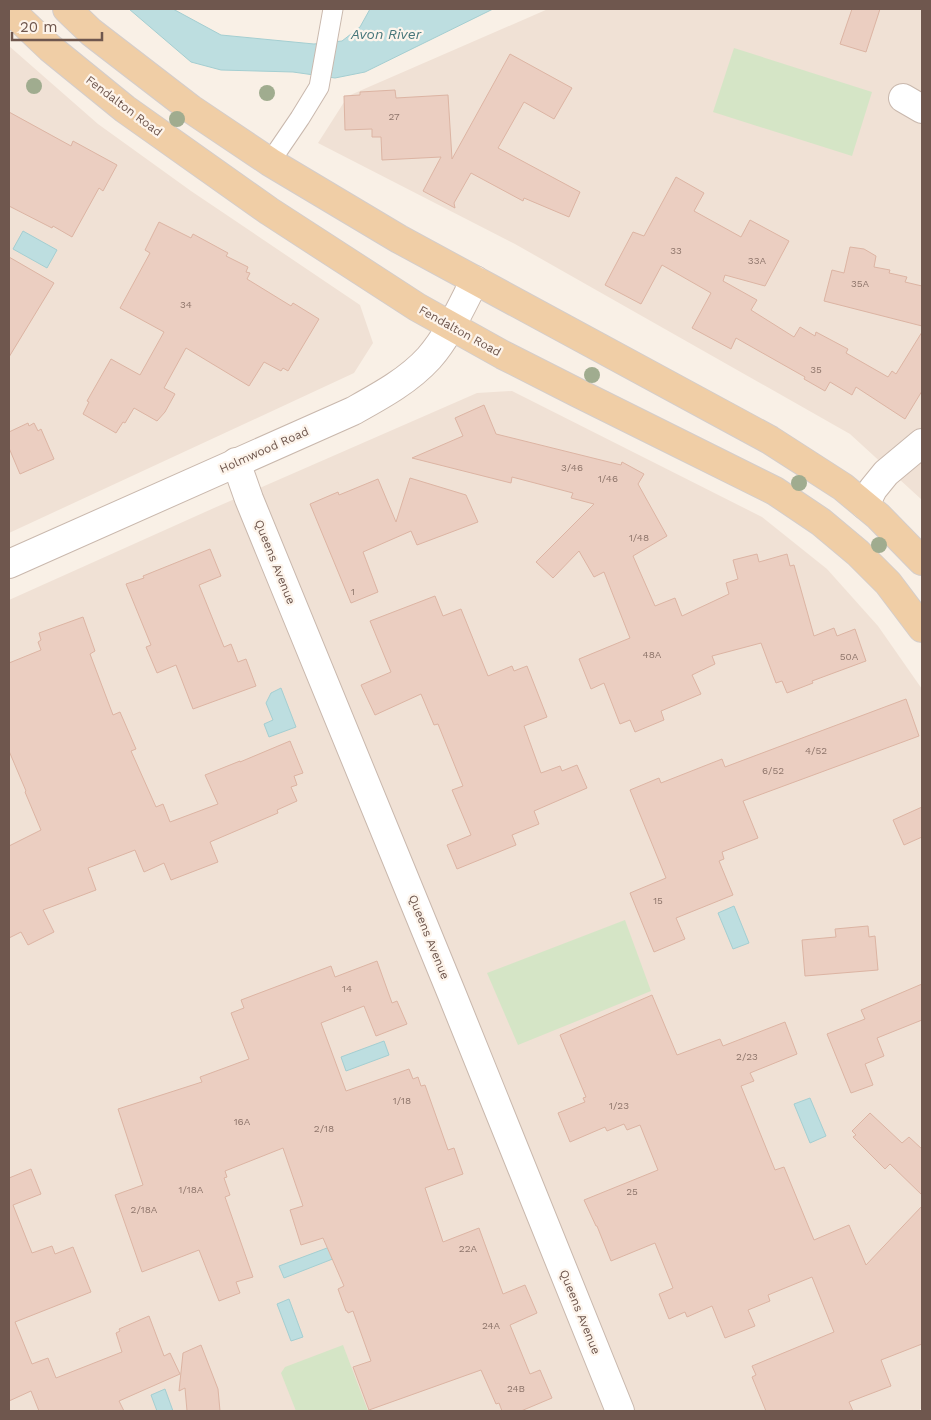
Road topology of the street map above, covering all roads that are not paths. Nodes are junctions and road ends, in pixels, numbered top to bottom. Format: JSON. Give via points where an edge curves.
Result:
{"nodes":[{"id":1,"x":9,"y":9,"type":"edge"},
{"id":2,"x":67,"y":9,"type":"edge"},
{"id":3,"x":333,"y":9,"type":"edge"},
{"id":4,"x":270,"y":162,"type":"junction"},
{"id":5,"x":474,"y":280,"type":"junction"},
{"id":6,"x":452,"y":326,"type":"junction"},
{"id":7,"x":922,"y":443,"type":"edge"},
{"id":8,"x":236,"y":462,"type":"junction"},
{"id":9,"x":865,"y":505,"type":"junction"},
{"id":10,"x":922,"y":562,"type":"edge"},
{"id":11,"x":9,"y":564,"type":"edge"},
{"id":12,"x":922,"y":628,"type":"edge"},
{"id":13,"x":620,"y":1411,"type":"edge"}],
"edges":[{"from":1,"to":6,"type":"main road","name":"Fendalton Road","via":[[50,48],[125,109],[269,210],[417,307]]},
{"from":2,"to":4,"type":"main road","via":[[91,32],[190,109]]},
{"from":3,"to":4,"type":"lane","via":[[319,88]]},
{"from":4,"to":5,"type":"main road"},
{"from":5,"to":6,"type":"street","name":"Holmwood Road"},
{"from":5,"to":9,"type":"main road","via":[[770,440],[844,487]]},
{"from":6,"to":8,"type":"street","name":"Holmwood Road","via":[[429,358],[391,389],[353,411]]},
{"from":6,"to":12,"type":"main road","name":"Fendalton Road","via":[[569,389],[775,491],[822,522],[858,553],[888,584]]},
{"from":7,"to":9,"type":"street","via":[[886,473]]},
{"from":8,"to":11,"type":"street","name":"Holmwood Road"},
{"from":8,"to":13,"type":"street","name":"Queens Avenue"},
{"from":9,"to":10,"type":"main road"}]}
